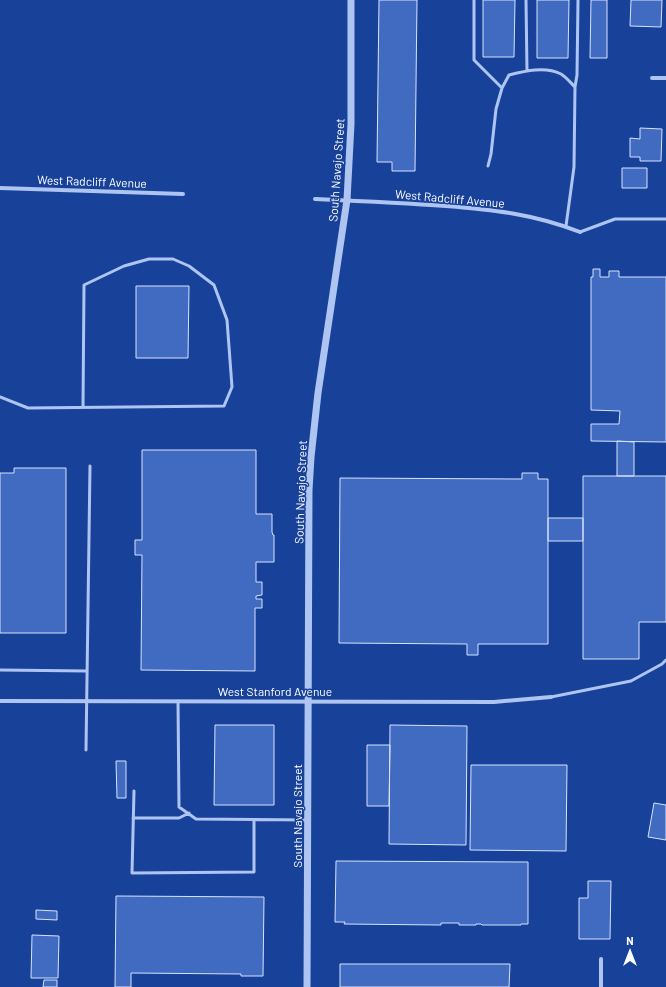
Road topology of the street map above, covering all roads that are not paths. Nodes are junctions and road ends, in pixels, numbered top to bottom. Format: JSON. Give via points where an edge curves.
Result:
{"nodes":[{"id":1,"x":351,"y":0,"type":"edge"},
{"id":2,"x":474,"y":0,"type":"edge"},
{"id":3,"x":526,"y":0,"type":"edge"},
{"id":4,"x":578,"y":0,"type":"edge"},
{"id":5,"x":526,"y":71,"type":"junction"},
{"id":6,"x":652,"y":78,"type":"dead end"},
{"id":7,"x":666,"y":78,"type":"edge"},
{"id":8,"x":575,"y":87,"type":"junction"},
{"id":9,"x":502,"y":88,"type":"junction"},
{"id":10,"x":488,"y":166,"type":"dead end"},
{"id":11,"x":0,"y":188,"type":"edge"},
{"id":12,"x":183,"y":194,"type":"dead end"},
{"id":13,"x":315,"y":199,"type":"dead end"},
{"id":14,"x":347,"y":200,"type":"junction"},
{"id":15,"x":666,"y":219,"type":"edge"},
{"id":16,"x":566,"y":226,"type":"junction"},
{"id":17,"x":580,"y":232,"type":"joint"},
{"id":18,"x":0,"y":397,"type":"edge"},
{"id":19,"x":83,"y":407,"type":"junction"},
{"id":20,"x":90,"y":466,"type":"dead end"},
{"id":21,"x":666,"y":660,"type":"edge"},
{"id":22,"x":0,"y":670,"type":"edge"},
{"id":23,"x":87,"y":671,"type":"junction"},
{"id":24,"x":551,"y":697,"type":"joint"},
{"id":25,"x":0,"y":701,"type":"edge"},
{"id":26,"x":87,"y":701,"type":"junction"},
{"id":27,"x":178,"y":701,"type":"junction"},
{"id":28,"x":308,"y":701,"type":"junction"},
{"id":29,"x":86,"y":750,"type":"dead end"},
{"id":30,"x":134,"y":791,"type":"dead end"},
{"id":31,"x":189,"y":813,"type":"junction"},
{"id":32,"x":133,"y":818,"type":"junction"},
{"id":33,"x":254,"y":820,"type":"junction"},
{"id":34,"x":308,"y":820,"type":"junction"},
{"id":35,"x":601,"y":959,"type":"dead end"},
{"id":36,"x":307,"y":987,"type":"edge"},
{"id":37,"x":600,"y":987,"type":"edge"}],
"edges":[{"from":1,"to":14,"type":"street","name":"South Navajo Street","via":[[351,124]]},
{"from":2,"to":9,"type":"lane","via":[[474,60]]},
{"from":3,"to":5,"type":"lane"},
{"from":4,"to":8,"type":"lane","via":[[578,75]]},
{"from":5,"to":8,"type":"lane","via":[[546,70],[561,74]]},
{"from":5,"to":9,"type":"lane","via":[[509,76]]},
{"from":6,"to":7,"type":"street"},
{"from":8,"to":16,"type":"lane","via":[[574,167]]},
{"from":9,"to":10,"type":"lane","via":[[496,109]]},
{"from":11,"to":12,"type":"street","name":"West Radcliff Avenue"},
{"from":13,"to":14,"type":"street","name":"West Radcliff Avenue"},
{"from":14,"to":16,"type":"street","name":"West Radcliff Avenue","via":[[489,210],[535,217]]},
{"from":14,"to":28,"type":"street","name":"South Navajo Street","via":[[311,457]]},
{"from":15,"to":17,"type":"lane","via":[[615,219]]},
{"from":16,"to":17,"type":"street","name":"West Radcliff Avenue"},
{"from":18,"to":19,"type":"lane","via":[[28,408]]},
{"from":19,"to":19,"type":"lane","via":[[84,285],[124,266],[149,259],[173,259],[189,266],[214,285],[227,320],[232,387],[224,406]]},
{"from":20,"to":23,"type":"lane"},
{"from":21,"to":24,"type":"lane","via":[[631,681]]},
{"from":22,"to":23,"type":"lane"},
{"from":23,"to":26,"type":"lane"},
{"from":24,"to":28,"type":"street","name":"West Stanford Avenue","via":[[494,702]]},
{"from":25,"to":26,"type":"street","name":"West Stanford Avenue"},
{"from":26,"to":27,"type":"street","name":"West Stanford Avenue"},
{"from":26,"to":29,"type":"lane"},
{"from":27,"to":28,"type":"street","name":"West Stanford Avenue"},
{"from":27,"to":31,"type":"lane","via":[[179,807]]},
{"from":28,"to":34,"type":"street","name":"South Navajo Street"},
{"from":30,"to":32,"type":"lane"},
{"from":31,"to":32,"type":"lane","via":[[179,818]]},
{"from":31,"to":33,"type":"lane","via":[[196,818]]},
{"from":32,"to":33,"type":"lane","via":[[132,873],[254,872]]},
{"from":33,"to":34,"type":"lane"},
{"from":34,"to":36,"type":"street","name":"South Navajo Street"},
{"from":35,"to":37,"type":"street"}]}
